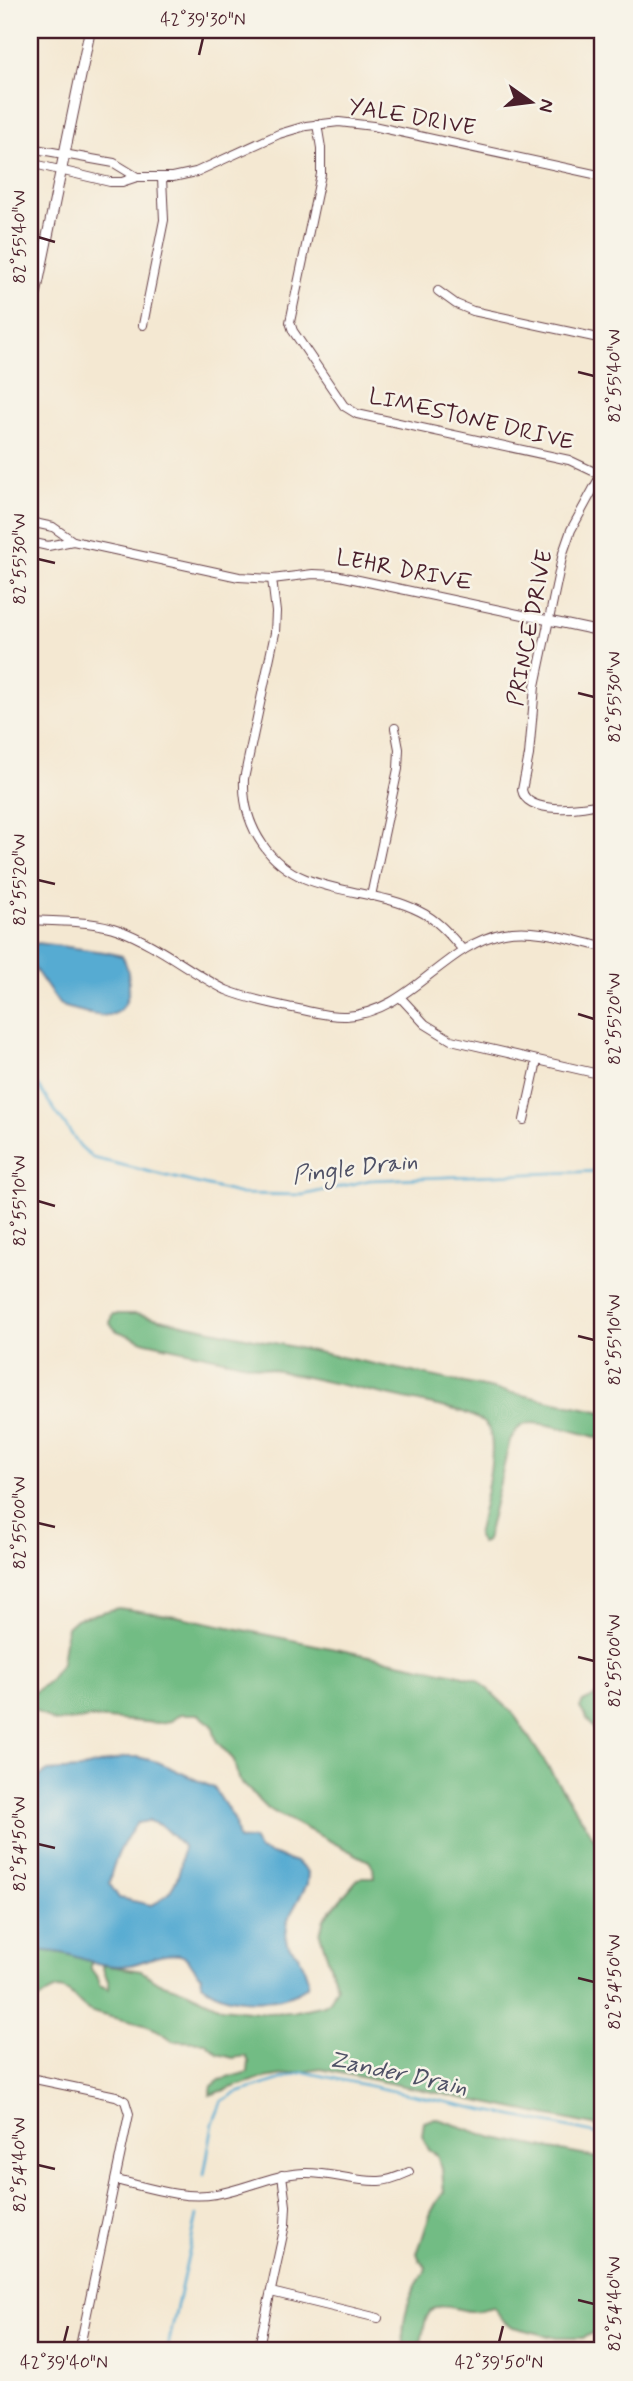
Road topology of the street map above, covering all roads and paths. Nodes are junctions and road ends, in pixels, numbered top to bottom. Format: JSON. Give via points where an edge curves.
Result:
{"nodes":[{"id":1,"x":90,"y":30,"type":"edge"},
{"id":2,"x":317,"y":124,"type":"junction"},
{"id":3,"x":30,"y":148,"type":"edge"},
{"id":4,"x":65,"y":154,"type":"junction"},
{"id":5,"x":30,"y":163,"type":"edge"},
{"id":6,"x":62,"y":171,"type":"junction"},
{"id":7,"x":603,"y":176,"type":"edge"},
{"id":8,"x":137,"y":177,"type":"junction"},
{"id":9,"x":162,"y":178,"type":"junction"},
{"id":10,"x":438,"y":291,"type":"dead end"},
{"id":11,"x":30,"y":320,"type":"edge"},
{"id":12,"x":143,"y":325,"type":"dead end"},
{"id":13,"x":603,"y":339,"type":"edge"},
{"id":14,"x":602,"y":473,"type":"edge"},
{"id":15,"x":30,"y":522,"type":"edge"},
{"id":16,"x":73,"y":541,"type":"junction"},
{"id":17,"x":30,"y":542,"type":"edge"},
{"id":18,"x":272,"y":579,"type":"junction"},
{"id":19,"x":549,"y":620,"type":"junction"},
{"id":20,"x":603,"y":632,"type":"edge"},
{"id":21,"x":395,"y":728,"type":"dead end"},
{"id":22,"x":603,"y":803,"type":"edge"},
{"id":23,"x":371,"y":896,"type":"junction"},
{"id":24,"x":30,"y":920,"type":"edge"},
{"id":25,"x":603,"y":947,"type":"edge"},
{"id":26,"x":463,"y":950,"type":"junction"},
{"id":27,"x":400,"y":997,"type":"junction"},
{"id":28,"x":537,"y":1061,"type":"junction"},
{"id":29,"x":603,"y":1075,"type":"edge"},
{"id":30,"x":524,"y":1120,"type":"dead end"},
{"id":31,"x":30,"y":2078,"type":"edge"},
{"id":32,"x":409,"y":2172,"type":"dead end"},
{"id":33,"x":282,"y":2175,"type":"junction"},
{"id":34,"x":116,"y":2180,"type":"junction"},
{"id":35,"x":271,"y":2292,"type":"junction"},
{"id":36,"x":378,"y":2318,"type":"dead end"},
{"id":37,"x":79,"y":2351,"type":"edge"},
{"id":38,"x":258,"y":2351,"type":"edge"}],
"edges":[{"from":1,"to":4,"type":"street"},
{"from":2,"to":7,"type":"street","name":"YALE DRIVE","via":[[373,126]]},
{"from":2,"to":9,"type":"street","name":"YALE DRIVE","via":[[279,134],[196,172]]},
{"from":2,"to":14,"type":"street","name":"LIMESTONE DRIVE","via":[[321,174],[290,327],[344,406],[352,413],[557,457]]},
{"from":3,"to":4,"type":"street","name":"YALE DRIVE"},
{"from":4,"to":6,"type":"street"},
{"from":4,"to":8,"type":"street","name":"YALE DRIVE","via":[[114,163]]},
{"from":5,"to":6,"type":"street","name":"YALE DRIVE"},
{"from":6,"to":8,"type":"street","name":"YALE DRIVE","via":[[116,183]]},
{"from":6,"to":11,"type":"street"},
{"from":8,"to":9,"type":"street","name":"YALE DRIVE"},
{"from":9,"to":12,"type":"street","via":[[164,220]]},
{"from":10,"to":13,"type":"street","via":[[472,311]]},
{"from":14,"to":19,"type":"street","name":"PRINCE DRIVE","via":[[567,541]]},
{"from":15,"to":16,"type":"street","name":"LEHR DRIVE","via":[[53,527]]},
{"from":16,"to":17,"type":"street","name":"LEHR DRIVE","via":[[48,546]]},
{"from":16,"to":18,"type":"street","name":"LEHR DRIVE","via":[[239,577]]},
{"from":18,"to":19,"type":"street","name":"LEHR DRIVE","via":[[335,575]]},
{"from":18,"to":23,"type":"street","via":[[275,633],[244,779],[250,822],[276,860],[302,878]]},
{"from":19,"to":20,"type":"street","name":"LEHR DRIVE"},
{"from":19,"to":22,"type":"street","name":"PRINCE DRIVE","via":[[522,790],[525,800],[535,804],[564,808]]},
{"from":21,"to":23,"type":"street","via":[[398,769]]},
{"from":23,"to":26,"type":"street","via":[[429,916]]},
{"from":24,"to":27,"type":"street","via":[[117,929],[230,991],[318,1013],[356,1014]]},
{"from":25,"to":26,"type":"street","via":[[514,932],[488,937]]},
{"from":26,"to":27,"type":"street"},
{"from":27,"to":28,"type":"street","via":[[442,1036]]},
{"from":28,"to":29,"type":"street"},
{"from":28,"to":30,"type":"street"},
{"from":31,"to":34,"type":"street","via":[[122,2099],[129,2114]]},
{"from":32,"to":33,"type":"street","via":[[379,2181],[319,2173]]},
{"from":33,"to":34,"type":"street","via":[[202,2195]]},
{"from":33,"to":35,"type":"street","via":[[285,2225]]},
{"from":34,"to":37,"type":"street"},
{"from":35,"to":36,"type":"street"},
{"from":35,"to":38,"type":"street"}]}
